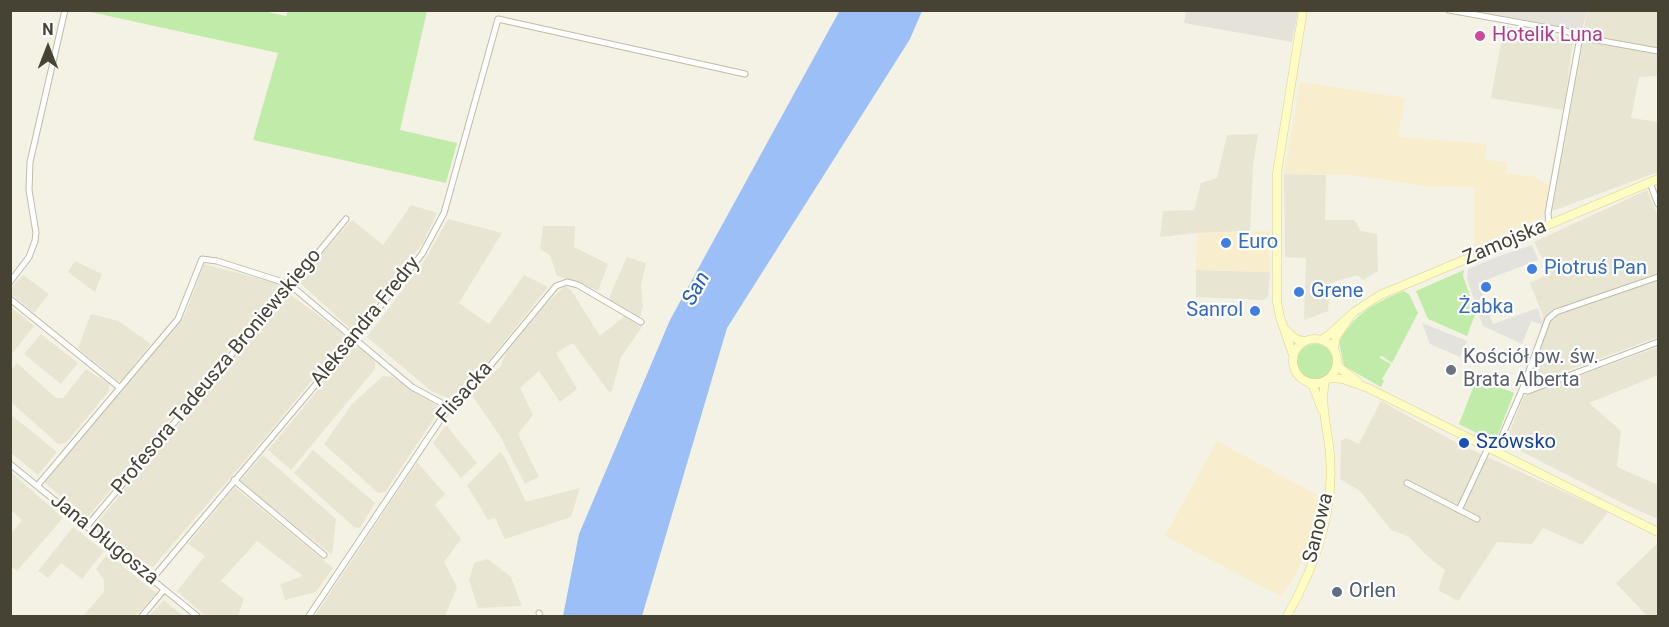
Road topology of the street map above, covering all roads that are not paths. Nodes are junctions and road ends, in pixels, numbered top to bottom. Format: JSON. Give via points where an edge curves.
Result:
{"nodes":[{"id":1,"x":65,"y":10,"type":"edge"},
{"id":2,"x":1304,"y":10,"type":"edge"},
{"id":3,"x":1449,"y":10,"type":"edge"},
{"id":4,"x":1580,"y":37,"type":"junction"},
{"id":5,"x":1659,"y":51,"type":"edge"},
{"id":6,"x":745,"y":74,"type":"dead end"},
{"id":7,"x":1659,"y":179,"type":"edge"},
{"id":8,"x":1650,"y":183,"type":"junction"},
{"id":9,"x":1659,"y":204,"type":"edge"},
{"id":10,"x":346,"y":219,"type":"dead end"},
{"id":11,"x":1549,"y":225,"type":"junction"},
{"id":12,"x":1659,"y":277,"type":"edge"},
{"id":13,"x":10,"y":282,"type":"edge"},
{"id":14,"x":289,"y":284,"type":"junction"},
{"id":15,"x":10,"y":299,"type":"edge"},
{"id":16,"x":1354,"y":312,"type":"junction"},
{"id":17,"x":641,"y":322,"type":"dead end"},
{"id":18,"x":1283,"y":327,"type":"junction"},
{"id":19,"x":354,"y":339,"type":"junction"},
{"id":20,"x":1305,"y":340,"type":"junction"},
{"id":21,"x":1321,"y":340,"type":"junction"},
{"id":22,"x":1659,"y":342,"type":"edge"},
{"id":23,"x":1334,"y":351,"type":"junction"},
{"id":24,"x":1293,"y":355,"type":"junction"},
{"id":25,"x":1337,"y":363,"type":"junction"},
{"id":26,"x":1328,"y":379,"type":"junction"},
{"id":27,"x":1309,"y":383,"type":"junction"},
{"id":28,"x":120,"y":388,"type":"junction"},
{"id":29,"x":1368,"y":388,"type":"junction"},
{"id":30,"x":1522,"y":390,"type":"junction"},
{"id":31,"x":449,"y":407,"type":"junction"},
{"id":32,"x":1326,"y":423,"type":"junction"},
{"id":33,"x":1492,"y":450,"type":"junction"},
{"id":34,"x":10,"y":464,"type":"edge"},
{"id":35,"x":234,"y":480,"type":"junction"},
{"id":36,"x":1407,"y":483,"type":"dead end"},
{"id":37,"x":37,"y":486,"type":"junction"},
{"id":38,"x":1459,"y":510,"type":"junction"},
{"id":39,"x":1477,"y":519,"type":"dead end"},
{"id":40,"x":88,"y":525,"type":"junction"},
{"id":41,"x":1659,"y":532,"type":"edge"},
{"id":42,"x":324,"y":555,"type":"dead end"},
{"id":43,"x":152,"y":579,"type":"junction"},
{"id":44,"x":164,"y":590,"type":"junction"},
{"id":45,"x":142,"y":616,"type":"edge"},
{"id":46,"x":197,"y":616,"type":"edge"},
{"id":47,"x":309,"y":616,"type":"edge"},
{"id":48,"x":1287,"y":616,"type":"edge"}],
"edges":[{"from":1,"to":13,"type":"street","via":[[30,162],[35,241],[29,257]]},
{"from":2,"to":18,"type":"street","via":[[1277,173],[1277,295]]},
{"from":3,"to":4,"type":"street","via":[[1566,31]]},
{"from":4,"to":5,"type":"street"},
{"from":4,"to":11,"type":"street"},
{"from":6,"to":19,"type":"street","name":"Aleksandra Fredry","via":[[498,19],[440,224],[422,254]]},
{"from":7,"to":8,"type":"street","name":"Zamojska"},
{"from":8,"to":9,"type":"street"},
{"from":8,"to":11,"type":"street","name":"Zamojska"},
{"from":10,"to":14,"type":"street","name":"Profesora Tadeusza Broniewskiego"},
{"from":11,"to":16,"type":"street","name":"Zamojska","via":[[1380,295]]},
{"from":12,"to":30,"type":"street","via":[[1556,312],[1548,319]]},
{"from":14,"to":19,"type":"street"},
{"from":14,"to":28,"type":"street","via":[[202,259],[178,319]]},
{"from":14,"to":40,"type":"street","name":"Profesora Tadeusza Broniewskiego"},
{"from":15,"to":28,"type":"street"},
{"from":16,"to":21,"type":"street","name":"Zamojska"},
{"from":16,"to":23,"type":"street","name":"Zamojska","via":[[1336,337]]},
{"from":17,"to":31,"type":"street","name":"Flisacka","via":[[578,285],[556,285],[466,395]]},
{"from":18,"to":20,"type":"street","via":[[1294,338]]},
{"from":18,"to":24,"type":"street"},
{"from":19,"to":31,"type":"street","via":[[412,387]]},
{"from":19,"to":35,"type":"street","name":"Aleksandra Fredry"},
{"from":20,"to":21,"type":"street"},
{"from":20,"to":24,"type":"street"},
{"from":21,"to":23,"type":"street"},
{"from":22,"to":30,"type":"street"},
{"from":23,"to":25,"type":"street"},
{"from":24,"to":27,"type":"street","via":[[1296,375]]},
{"from":25,"to":26,"type":"street"},
{"from":25,"to":29,"type":"street"},
{"from":26,"to":27,"type":"street"},
{"from":26,"to":29,"type":"street","via":[[1343,379]]},
{"from":26,"to":32,"type":"street"},
{"from":27,"to":32,"type":"street","via":[[1317,394]]},
{"from":28,"to":37,"type":"street"},
{"from":29,"to":33,"type":"street"},
{"from":30,"to":33,"type":"street"},
{"from":31,"to":47,"type":"street","name":"Flisacka"},
{"from":32,"to":48,"type":"street","name":"Sanowa","via":[[1328,508],[1318,553]]},
{"from":33,"to":38,"type":"street"},
{"from":33,"to":41,"type":"street"},
{"from":34,"to":37,"type":"street","name":"Jana Długosza"},
{"from":35,"to":42,"type":"street"},
{"from":35,"to":43,"type":"street","name":"Aleksandra Fredry"},
{"from":36,"to":38,"type":"street"},
{"from":37,"to":40,"type":"street","name":"Jana Długosza"},
{"from":38,"to":39,"type":"street"},
{"from":40,"to":43,"type":"street","name":"Jana Długosza"},
{"from":43,"to":44,"type":"street","name":"Jana Długosza"},
{"from":44,"to":45,"type":"street"},
{"from":44,"to":46,"type":"street","name":"Jana Długosza"}]}
